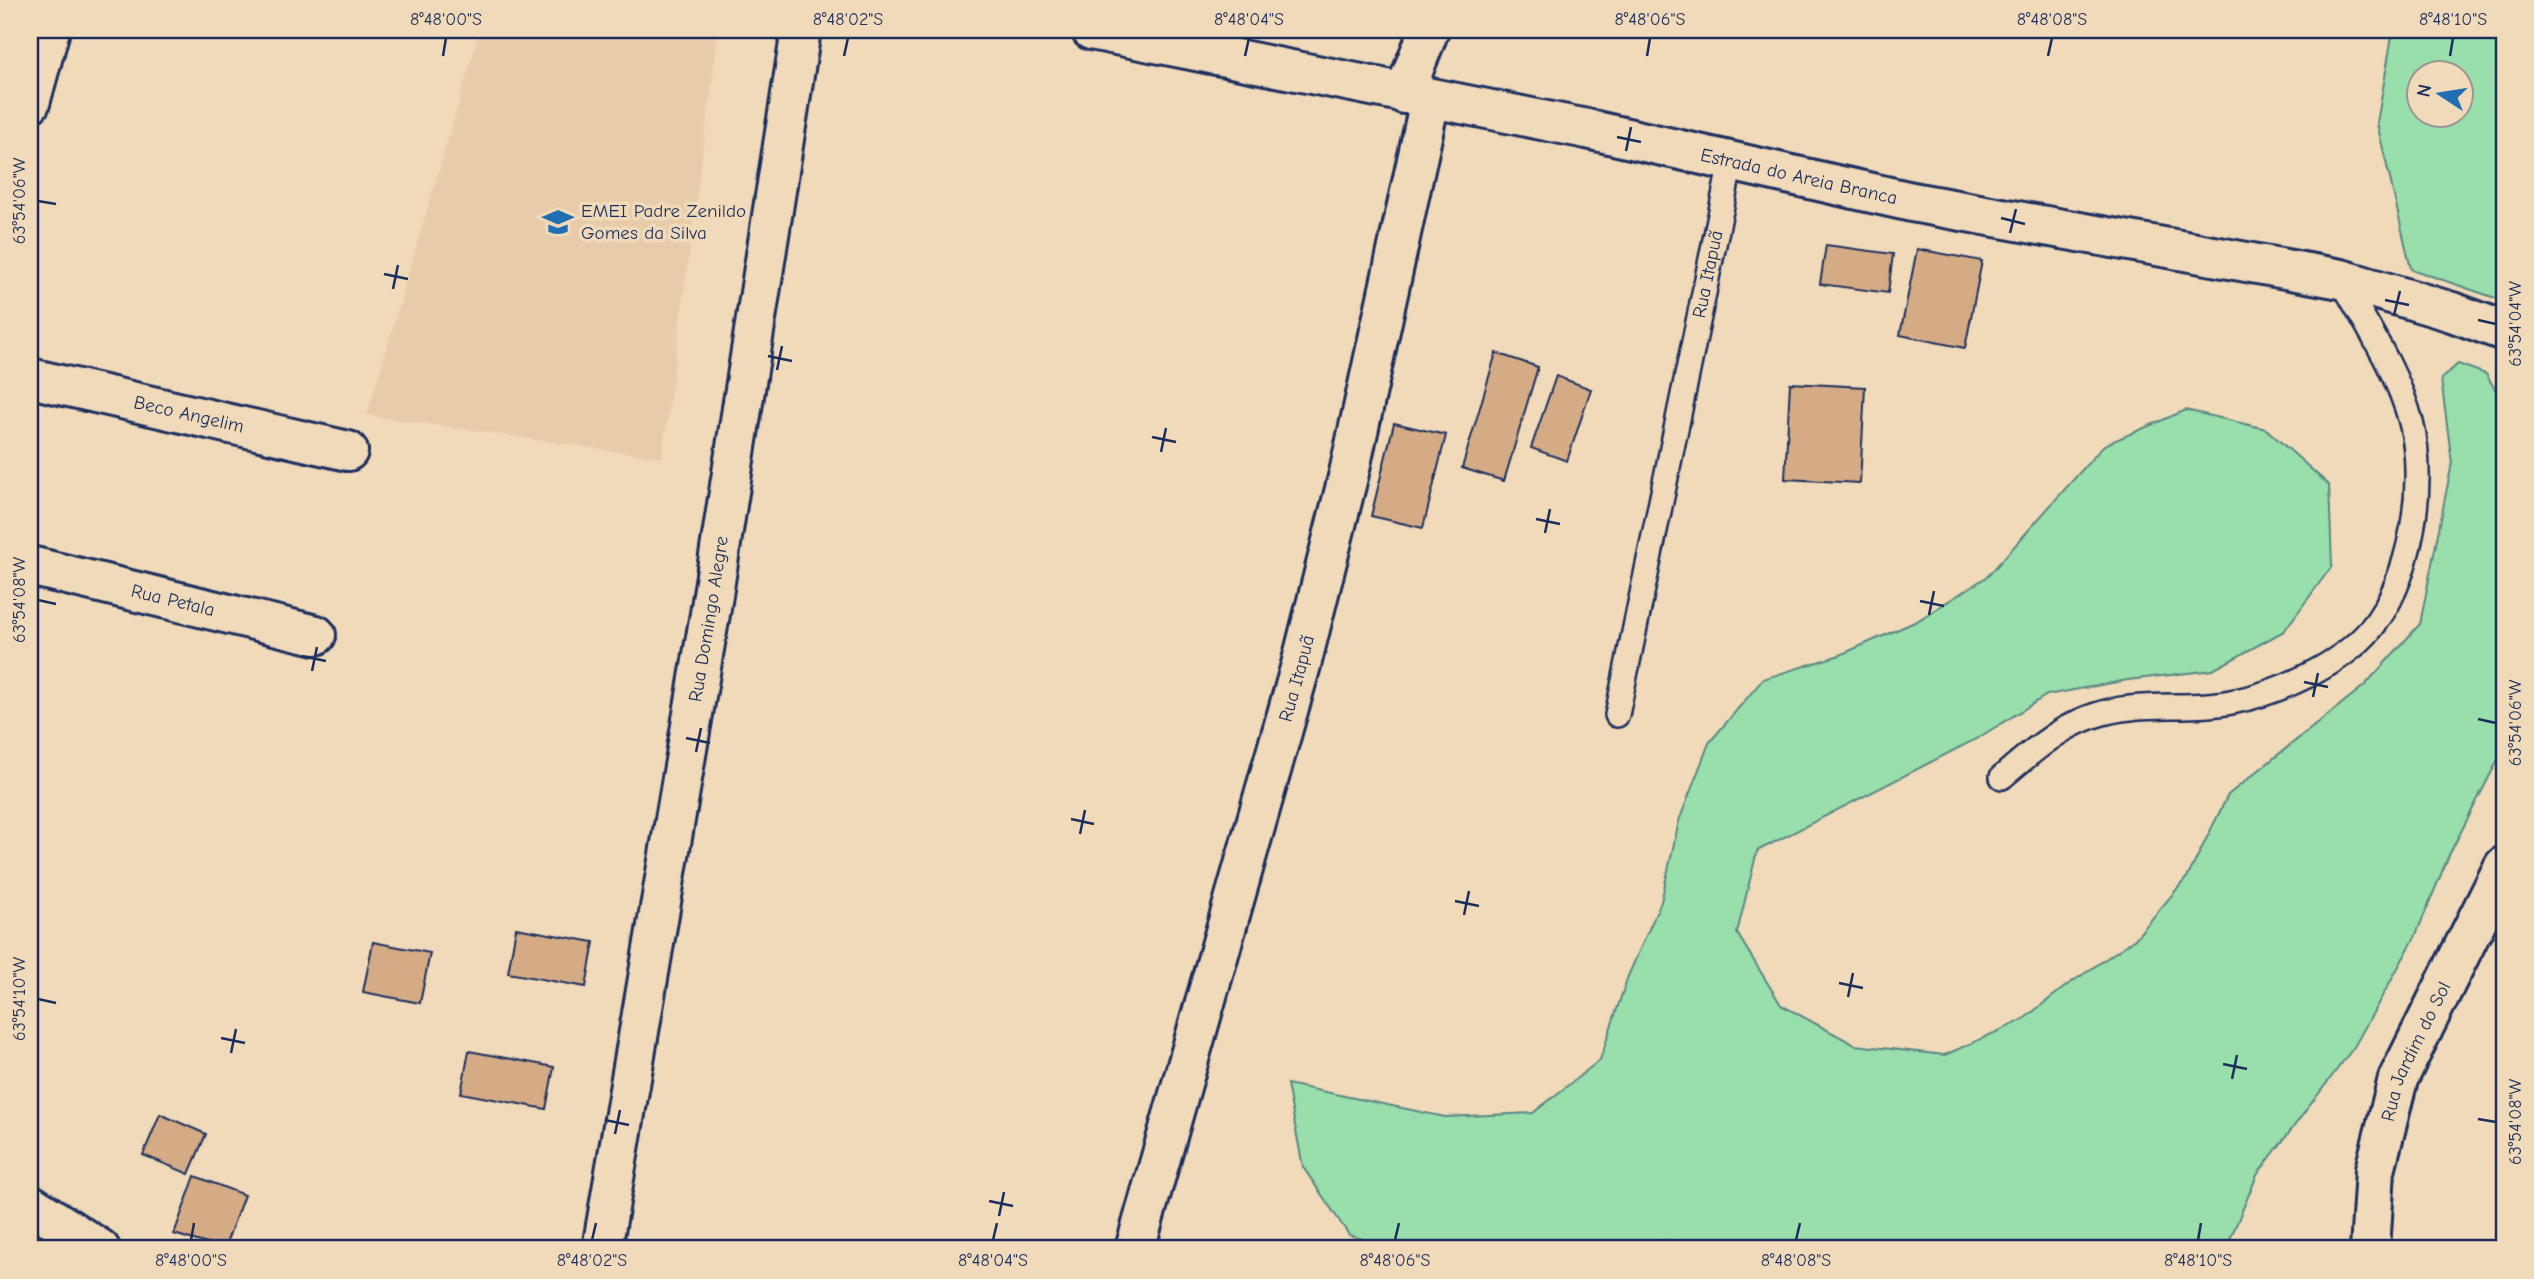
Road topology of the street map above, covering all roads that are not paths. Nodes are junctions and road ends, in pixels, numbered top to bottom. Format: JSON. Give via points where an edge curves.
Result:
{"nodes":[{"id":1,"x":50,"y":30,"type":"edge"},
{"id":2,"x":802,"y":30,"type":"edge"},
{"id":3,"x":1091,"y":30,"type":"edge"},
{"id":4,"x":1429,"y":30,"type":"edge"},
{"id":5,"x":1417,"y":97,"type":"junction"},
{"id":6,"x":30,"y":103,"type":"edge"},
{"id":7,"x":1731,"y":162,"type":"junction"},
{"id":8,"x":2342,"y":279,"type":"junction"},
{"id":9,"x":2504,"y":331,"type":"edge"},
{"id":10,"x":30,"y":378,"type":"edge"},
{"id":11,"x":348,"y":451,"type":"dead end"},
{"id":12,"x":30,"y":566,"type":"edge"},
{"id":13,"x":317,"y":635,"type":"dead end"},
{"id":14,"x":1617,"y":715,"type":"dead end"},
{"id":15,"x":2002,"y":777,"type":"dead end"},
{"id":16,"x":2504,"y":866,"type":"edge"},
{"id":17,"x":30,"y":1204,"type":"edge"},
{"id":18,"x":100,"y":1249,"type":"edge"},
{"id":19,"x":602,"y":1249,"type":"edge"},
{"id":20,"x":1135,"y":1249,"type":"edge"},
{"id":21,"x":2370,"y":1249,"type":"edge"}],
"edges":[{"from":1,"to":6,"type":"street"},
{"from":2,"to":19,"type":"street","name":"Rua Domingo Alegre","via":[[710,614]]},
{"from":3,"to":5,"type":"street","name":"Estrada do Areia Branca"},
{"from":4,"to":5,"type":"street","name":"Rua Itapuã"},
{"from":5,"to":7,"type":"street","name":"Estrada do Areia Branca"},
{"from":5,"to":20,"type":"street","name":"Rua Itapuã","via":[[1349,473],[1301,666]]},
{"from":7,"to":8,"type":"street","name":"Estrada do Areia Branca","via":[[1925,205]]},
{"from":7,"to":14,"type":"lane","name":"Rua Itapuã"},
{"from":8,"to":9,"type":"street","name":"Estrada do Areia Branca"},
{"from":8,"to":15,"type":"lane","via":[[2401,391],[2412,425],[2417,504],[2407,550],[2385,610],[2368,633],[2322,668],[2287,685],[2235,702],[2128,708],[2091,716],[2057,730]]},
{"from":10,"to":11,"type":"street","name":"Beco Angelim"},
{"from":12,"to":13,"type":"street","name":"Rua Petala"},
{"from":16,"to":21,"type":"street","name":"Rua Jardim do Sol","via":[[2398,1079],[2375,1170]]},
{"from":17,"to":18,"type":"street"}]}
